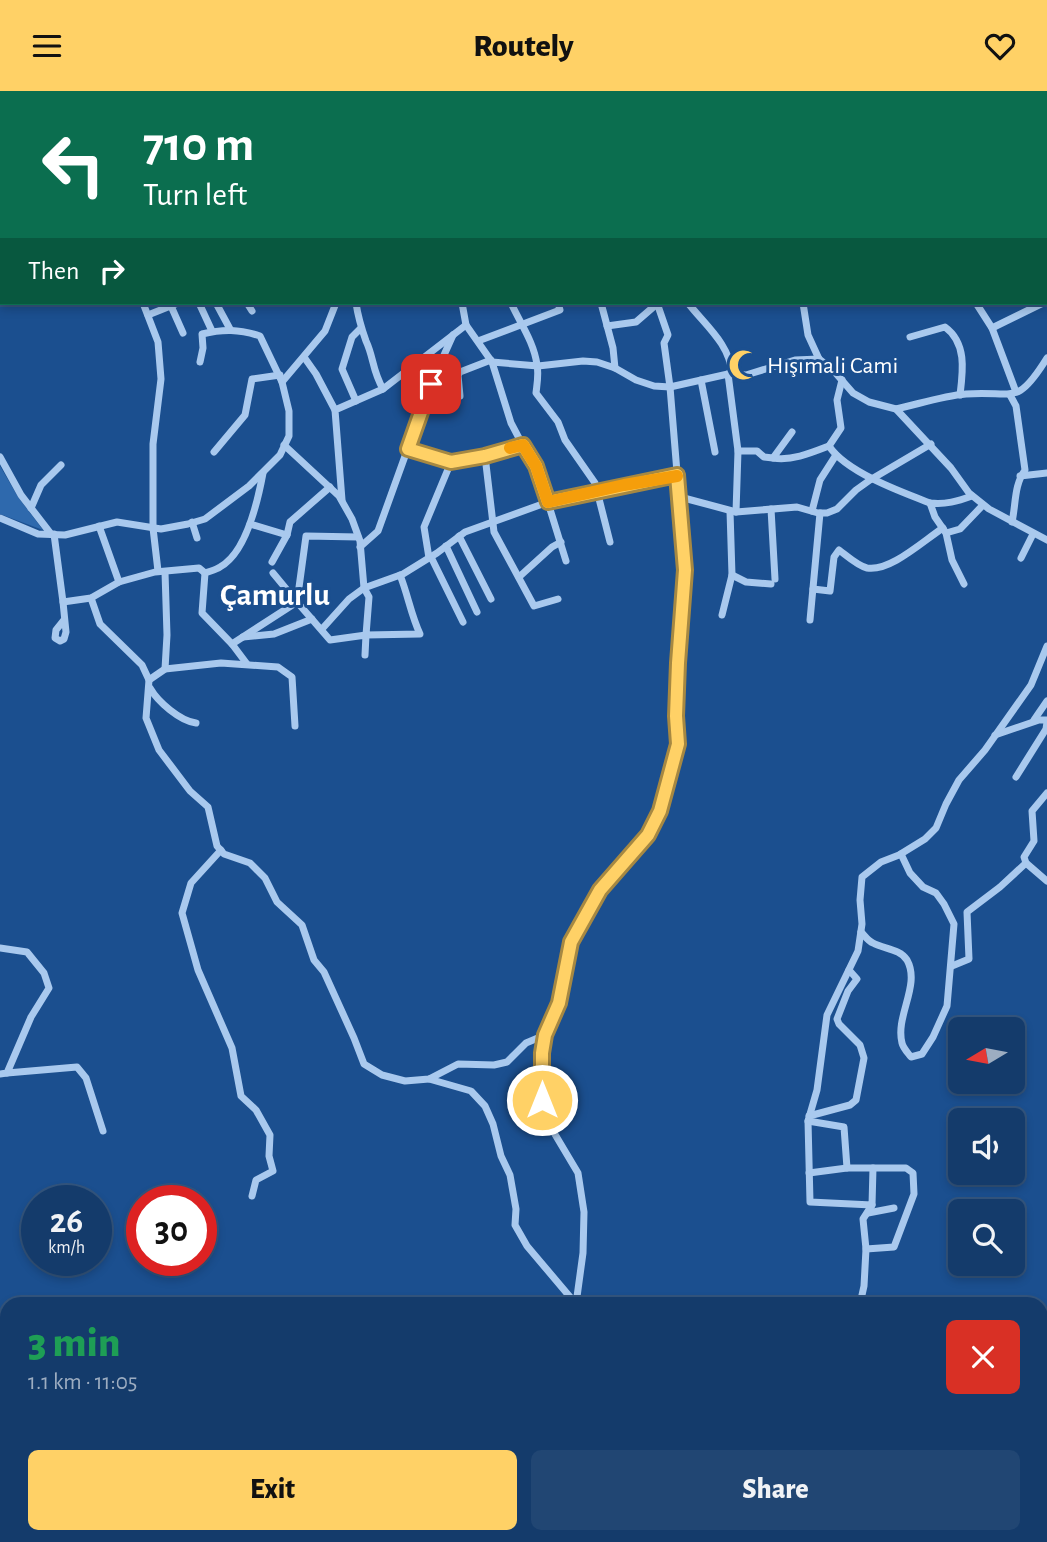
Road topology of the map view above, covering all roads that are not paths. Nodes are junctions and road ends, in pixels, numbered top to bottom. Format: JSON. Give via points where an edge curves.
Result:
{"nodes":[{"id":1,"x":144,"y":305,"type":"edge"},
{"id":2,"x":173,"y":305,"type":"edge"},
{"id":3,"x":175,"y":305,"type":"edge"},
{"id":4,"x":200,"y":305,"type":"edge"},
{"id":5,"x":217,"y":305,"type":"edge"},
{"id":6,"x":248,"y":305,"type":"edge"},
{"id":7,"x":335,"y":305,"type":"edge"},
{"id":8,"x":357,"y":305,"type":"edge"},
{"id":9,"x":358,"y":305,"type":"edge"},
{"id":10,"x":462,"y":305,"type":"edge"},
{"id":11,"x":512,"y":305,"type":"edge"},
{"id":12,"x":559,"y":305,"type":"edge"},
{"id":13,"x":602,"y":305,"type":"edge"},
{"id":14,"x":655,"y":305,"type":"edge"},
{"id":15,"x":658,"y":305,"type":"edge"},
{"id":16,"x":690,"y":305,"type":"edge"},
{"id":17,"x":803,"y":305,"type":"edge"},
{"id":18,"x":977,"y":305,"type":"edge"},
{"id":19,"x":1038,"y":305,"type":"edge"},
{"id":20,"x":252,"y":311,"type":"dead end"},
{"id":21,"x":363,"y":313,"type":"dead end"},
{"id":22,"x":148,"y":316,"type":"junction"},
{"id":23,"x":520,"y":324,"type":"junction"},
{"id":24,"x":466,"y":325,"type":"junction"},
{"id":25,"x":607,"y":326,"type":"junction"},
{"id":26,"x":992,"y":328,"type":"junction"},
{"id":27,"x":230,"y":329,"type":"junction"},
{"id":28,"x":360,"y":329,"type":"junction"},
{"id":29,"x":212,"y":331,"type":"junction"},
{"id":30,"x":183,"y":333,"type":"dead end"},
{"id":31,"x":454,"y":333,"type":"junction"},
{"id":32,"x":910,"y":337,"type":"dead end"},
{"id":33,"x":478,"y":341,"type":"junction"},
{"id":34,"x":304,"y":357,"type":"junction"},
{"id":35,"x":1047,"y":358,"type":"edge"},
{"id":36,"x":819,"y":359,"type":"junction"},
{"id":37,"x":492,"y":361,"type":"junction"},
{"id":38,"x":200,"y":362,"type":"dead end"},
{"id":39,"x":538,"y":366,"type":"junction"},
{"id":40,"x":615,"y":368,"type":"junction"},
{"id":41,"x":730,"y":374,"type":"junction"},
{"id":42,"x":281,"y":379,"type":"junction"},
{"id":43,"x":702,"y":380,"type":"junction"},
{"id":44,"x":842,"y":380,"type":"junction"},
{"id":45,"x":670,"y":387,"type":"junction"},
{"id":46,"x":383,"y":389,"type":"junction"},
{"id":47,"x":1013,"y":394,"type":"junction"},
{"id":48,"x":960,"y":395,"type":"junction"},
{"id":49,"x":460,"y":396,"type":"dead end"},
{"id":50,"x":356,"y":401,"type":"junction"},
{"id":51,"x":896,"y":409,"type":"junction"},
{"id":52,"x":335,"y":410,"type":"junction"},
{"id":53,"x":792,"y":432,"type":"dead end"},
{"id":54,"x":931,"y":444,"type":"junction"},
{"id":55,"x":284,"y":445,"type":"junction"},
{"id":56,"x":523,"y":445,"type":"junction"},
{"id":57,"x":829,"y":446,"type":"junction"},
{"id":58,"x":408,"y":449,"type":"junction"},
{"id":59,"x":738,"y":451,"type":"junction"},
{"id":60,"x":214,"y":452,"type":"dead end"},
{"id":61,"x":715,"y":452,"type":"dead end"},
{"id":62,"x":836,"y":455,"type":"junction"},
{"id":63,"x":485,"y":456,"type":"junction"},
{"id":64,"x":0,"y":457,"type":"edge"},
{"id":65,"x":773,"y":458,"type":"junction"},
{"id":66,"x":451,"y":462,"type":"junction"},
{"id":67,"x":61,"y":465,"type":"dead end"},
{"id":68,"x":263,"y":472,"type":"junction"},
{"id":69,"x":1047,"y":473,"type":"edge"},
{"id":70,"x":677,"y":475,"type":"junction"},
{"id":71,"x":1020,"y":476,"type":"junction"},
{"id":72,"x":872,"y":479,"type":"junction"},
{"id":73,"x":330,"y":487,"type":"junction"},
{"id":74,"x":597,"y":491,"type":"junction"},
{"id":75,"x":972,"y":496,"type":"junction"},
{"id":76,"x":680,"y":497,"type":"junction"},
{"id":77,"x":548,"y":502,"type":"junction"},
{"id":78,"x":343,"y":503,"type":"junction"},
{"id":79,"x":930,"y":503,"type":"junction"},
{"id":80,"x":984,"y":505,"type":"junction"},
{"id":81,"x":31,"y":508,"type":"junction"},
{"id":82,"x":771,"y":509,"type":"junction"},
{"id":83,"x":733,"y":512,"type":"junction"},
{"id":84,"x":816,"y":512,"type":"junction"},
{"id":85,"x":0,"y":518,"type":"edge"},
{"id":86,"x":1012,"y":521,"type":"junction"},
{"id":87,"x":192,"y":522,"type":"junction"},
{"id":88,"x":491,"y":523,"type":"junction"},
{"id":89,"x":250,"y":524,"type":"junction"},
{"id":90,"x":99,"y":526,"type":"junction"},
{"id":91,"x":153,"y":528,"type":"junction"},
{"id":92,"x":945,"y":530,"type":"junction"},
{"id":93,"x":52,"y":534,"type":"junction"},
{"id":94,"x":1033,"y":534,"type":"junction"},
{"id":95,"x":286,"y":535,"type":"junction"},
{"id":96,"x":459,"y":536,"type":"junction"},
{"id":97,"x":358,"y":537,"type":"junction"},
{"id":98,"x":197,"y":538,"type":"dead end"},
{"id":99,"x":1047,"y":540,"type":"edge"},
{"id":100,"x":561,"y":542,"type":"junction"},
{"id":101,"x":610,"y":542,"type":"dead end"},
{"id":102,"x":446,"y":546,"type":"junction"},
{"id":103,"x":360,"y":547,"type":"junction"},
{"id":104,"x":430,"y":557,"type":"junction"},
{"id":105,"x":1021,"y":558,"type":"dead end"},
{"id":106,"x":566,"y":561,"type":"dead end"},
{"id":107,"x":272,"y":562,"type":"dead end"},
{"id":108,"x":161,"y":572,"type":"junction"},
{"id":109,"x":205,"y":573,"type":"junction"},
{"id":110,"x":273,"y":573,"type":"dead end"},
{"id":111,"x":400,"y":575,"type":"junction"},
{"id":112,"x":732,"y":575,"type":"junction"},
{"id":113,"x":519,"y":577,"type":"junction"},
{"id":114,"x":119,"y":582,"type":"junction"},
{"id":115,"x":964,"y":584,"type":"dead end"},
{"id":116,"x":364,"y":587,"type":"junction"},
{"id":117,"x":813,"y":589,"type":"junction"},
{"id":118,"x":91,"y":598,"type":"junction"},
{"id":119,"x":491,"y":599,"type":"dead end"},
{"id":120,"x":558,"y":599,"type":"dead end"},
{"id":121,"x":297,"y":601,"type":"junction"},
{"id":122,"x":63,"y":602,"type":"junction"},
{"id":123,"x":477,"y":612,"type":"dead end"},
{"id":124,"x":722,"y":615,"type":"dead end"},
{"id":125,"x":313,"y":619,"type":"junction"},
{"id":126,"x":64,"y":620,"type":"dead end"},
{"id":127,"x":810,"y":620,"type":"dead end"},
{"id":128,"x":463,"y":622,"type":"dead end"},
{"id":129,"x":322,"y":629,"type":"junction"},
{"id":130,"x":366,"y":635,"type":"junction"},
{"id":131,"x":242,"y":637,"type":"junction"},
{"id":132,"x":232,"y":644,"type":"junction"},
{"id":133,"x":1047,"y":646,"type":"edge"},
{"id":134,"x":365,"y":655,"type":"dead end"},
{"id":135,"x":247,"y":664,"type":"junction"},
{"id":136,"x":165,"y":669,"type":"junction"},
{"id":137,"x":149,"y":683,"type":"junction"},
{"id":138,"x":1047,"y":701,"type":"edge"},
{"id":139,"x":1047,"y":721,"type":"edge"},
{"id":140,"x":1032,"y":722,"type":"junction"},
{"id":141,"x":196,"y":723,"type":"dead end"},
{"id":142,"x":295,"y":726,"type":"dead end"},
{"id":143,"x":995,"y":736,"type":"junction"},
{"id":144,"x":1016,"y":777,"type":"dead end"},
{"id":145,"x":1047,"y":793,"type":"edge"},
{"id":146,"x":221,"y":850,"type":"junction"},
{"id":147,"x":901,"y":854,"type":"junction"},
{"id":148,"x":1026,"y":863,"type":"junction"},
{"id":149,"x":1047,"y":881,"type":"edge"},
{"id":150,"x":861,"y":932,"type":"junction"},
{"id":151,"x":0,"y":949,"type":"edge"},
{"id":152,"x":952,"y":966,"type":"junction"},
{"id":153,"x":849,"y":970,"type":"junction"},
{"id":154,"x":545,"y":1035,"type":"junction"},
{"id":155,"x":3,"y":1073,"type":"edge"},
{"id":156,"x":429,"y":1079,"type":"junction"},
{"id":157,"x":808,"y":1119,"type":"junction"},
{"id":158,"x":103,"y":1131,"type":"dead end"},
{"id":159,"x":847,"y":1168,"type":"junction"},
{"id":160,"x":873,"y":1168,"type":"junction"},
{"id":161,"x":809,"y":1173,"type":"junction"},
{"id":162,"x":252,"y":1196,"type":"dead end"},
{"id":163,"x":894,"y":1208,"type":"dead end"},
{"id":164,"x":870,"y":1209,"type":"junction"},
{"id":165,"x":866,"y":1249,"type":"junction"},
{"id":166,"x":570,"y":1297,"type":"edge"},
{"id":167,"x":577,"y":1297,"type":"edge"},
{"id":168,"x":862,"y":1297,"type":"edge"}],
"edges":[{"from":1,"to":22,"type":"street"},
{"from":2,"to":22,"type":"street"},
{"from":3,"to":30,"type":"street"},
{"from":4,"to":29,"type":"street"},
{"from":5,"to":27,"type":"street"},
{"from":6,"to":20,"type":"street"},
{"from":7,"to":34,"type":"street","via":[[325,331]]},
{"from":8,"to":28,"type":"street"},
{"from":9,"to":21,"type":"street"},
{"from":10,"to":24,"type":"street"},
{"from":11,"to":23,"type":"street"},
{"from":12,"to":23,"type":"street","via":[[560,310]]},
{"from":13,"to":25,"type":"street"},
{"from":14,"to":25,"type":"street","via":[[636,322]]},
{"from":15,"to":45,"type":"street","via":[[668,335],[664,343]]},
{"from":16,"to":41,"type":"street","via":[[725,349],[732,364]]},
{"from":17,"to":36,"type":"street","via":[[808,335]]},
{"from":18,"to":26,"type":"street"},
{"from":19,"to":26,"type":"street"},
{"from":22,"to":91,"type":"street","via":[[158,342],[161,379],[153,444]]},
{"from":23,"to":33,"type":"street"},
{"from":23,"to":39,"type":"street","via":[[529,336]]},
{"from":24,"to":31,"type":"street"},
{"from":24,"to":33,"type":"street"},
{"from":25,"to":40,"type":"street"},
{"from":26,"to":47,"type":"street"},
{"from":27,"to":29,"type":"street"},
{"from":27,"to":42,"type":"street","via":[[260,336]]},
{"from":28,"to":46,"type":"street"},
{"from":28,"to":50,"type":"street","via":[[352,337],[342,369]]},
{"from":29,"to":38,"type":"street","via":[[202,334]]},
{"from":31,"to":46,"type":"street"},
{"from":31,"to":58,"type":"street"},
{"from":32,"to":48,"type":"street","via":[[945,327],[952,332],[962,360]]},
{"from":33,"to":37,"type":"street"},
{"from":34,"to":42,"type":"street"},
{"from":34,"to":52,"type":"street"},
{"from":35,"to":47,"type":"street","via":[[1032,382]]},
{"from":36,"to":41,"type":"street","via":[[795,360],[746,375]]},
{"from":36,"to":44,"type":"street"},
{"from":37,"to":39,"type":"street"},
{"from":37,"to":49,"type":"street","via":[[460,372]]},
{"from":37,"to":56,"type":"street","via":[[511,423]]},
{"from":39,"to":40,"type":"street","via":[[583,361]]},
{"from":39,"to":74,"type":"street","via":[[536,393]]},
{"from":40,"to":45,"type":"street","via":[[636,380]]},
{"from":41,"to":43,"type":"street"},
{"from":41,"to":59,"type":"street"},
{"from":42,"to":55,"type":"street","via":[[289,411],[289,436]]},
{"from":42,"to":60,"type":"street","via":[[252,379],[245,415]]},
{"from":43,"to":45,"type":"street"},
{"from":43,"to":61,"type":"street"},
{"from":44,"to":51,"type":"street","via":[[869,403]]},
{"from":44,"to":57,"type":"street","via":[[837,400],[841,428]]},
{"from":45,"to":70,"type":"street"},
{"from":46,"to":50,"type":"street"},
{"from":47,"to":48,"type":"street"},
{"from":47,"to":71,"type":"street","via":[[1024,457],[1025,470]]},
{"from":48,"to":51,"type":"street"},
{"from":50,"to":52,"type":"street"},
{"from":51,"to":54,"type":"street"},
{"from":52,"to":78,"type":"street"},
{"from":53,"to":65,"type":"street"},
{"from":54,"to":72,"type":"street"},
{"from":54,"to":75,"type":"street"},
{"from":55,"to":68,"type":"street"},
{"from":55,"to":73,"type":"street"},
{"from":56,"to":63,"type":"street"},
{"from":56,"to":77,"type":"street"},
{"from":57,"to":62,"type":"street"},
{"from":57,"to":65,"type":"street","via":[[783,460]]},
{"from":58,"to":66,"type":"street"},
{"from":58,"to":103,"type":"street","via":[[378,531]]},
{"from":59,"to":65,"type":"street","via":[[757,451]]},
{"from":59,"to":83,"type":"street"},
{"from":62,"to":72,"type":"street"},
{"from":62,"to":84,"type":"street","via":[[820,480]]},
{"from":63,"to":66,"type":"street"},
{"from":63,"to":88,"type":"street"},
{"from":64,"to":81,"type":"street"},
{"from":66,"to":104,"type":"street","via":[[424,527]]},
{"from":67,"to":81,"type":"street","via":[[41,485]]},
{"from":68,"to":87,"type":"street","via":[[215,512]]},
{"from":68,"to":89,"type":"street"},
{"from":69,"to":71,"type":"street"},
{"from":70,"to":74,"type":"street"},
{"from":70,"to":76,"type":"street"},
{"from":71,"to":86,"type":"street"},
{"from":72,"to":79,"type":"street"},
{"from":72,"to":84,"type":"street","via":[[838,509]]},
{"from":73,"to":78,"type":"street"},
{"from":73,"to":95,"type":"street","via":[[290,522]]},
{"from":74,"to":77,"type":"street"},
{"from":74,"to":101,"type":"street"},
{"from":75,"to":79,"type":"street"},
{"from":75,"to":80,"type":"street"},
{"from":76,"to":83,"type":"street"},
{"from":76,"to":154,"type":"street","via":[[685,570],[678,744],[660,811],[648,835],[600,890],[571,942],[559,1003]]},
{"from":77,"to":88,"type":"street"},
{"from":77,"to":100,"type":"street"},
{"from":78,"to":97,"type":"street"},
{"from":79,"to":92,"type":"street"},
{"from":80,"to":86,"type":"street"},
{"from":80,"to":92,"type":"street","via":[[960,529]]},
{"from":81,"to":93,"type":"street"},
{"from":82,"to":83,"type":"street"},
{"from":82,"to":84,"type":"street","via":[[797,507]]},
{"from":82,"to":112,"type":"street","via":[[773,582],[746,582]]},
{"from":83,"to":112,"type":"street"},
{"from":84,"to":117,"type":"street"},
{"from":85,"to":93,"type":"street","via":[[38,534]]},
{"from":86,"to":94,"type":"street"},
{"from":87,"to":91,"type":"street"},
{"from":87,"to":98,"type":"street"},
{"from":88,"to":96,"type":"street"},
{"from":88,"to":113,"type":"street"},
{"from":89,"to":95,"type":"street"},
{"from":89,"to":109,"type":"street","via":[[233,557]]},
{"from":90,"to":91,"type":"street","via":[[117,522]]},
{"from":90,"to":93,"type":"street"},
{"from":90,"to":114,"type":"street"},
{"from":91,"to":108,"type":"street"},
{"from":92,"to":115,"type":"street","via":[[952,561]]},
{"from":92,"to":117,"type":"street","via":[[912,548],[901,560],[877,568],[864,568],[839,550],[830,591]]},
{"from":93,"to":122,"type":"street"},
{"from":94,"to":99,"type":"street"},
{"from":94,"to":105,"type":"street"},
{"from":95,"to":107,"type":"street"},
{"from":96,"to":102,"type":"street"},
{"from":96,"to":119,"type":"street"},
{"from":97,"to":103,"type":"street"},
{"from":97,"to":121,"type":"street","via":[[306,536]]},
{"from":100,"to":106,"type":"street"},
{"from":100,"to":113,"type":"street"},
{"from":102,"to":104,"type":"street"},
{"from":102,"to":123,"type":"street"},
{"from":103,"to":116,"type":"street"},
{"from":104,"to":111,"type":"street"},
{"from":104,"to":128,"type":"street"},
{"from":108,"to":109,"type":"street","via":[[199,568]]},
{"from":108,"to":114,"type":"street"},
{"from":108,"to":136,"type":"street","via":[[167,621]]},
{"from":109,"to":132,"type":"street","via":[[202,613]]},
{"from":110,"to":121,"type":"street"},
{"from":111,"to":116,"type":"street"},
{"from":111,"to":130,"type":"street","via":[[420,634]]},
{"from":112,"to":124,"type":"street"},
{"from":113,"to":120,"type":"street","via":[[534,606]]},
{"from":114,"to":118,"type":"street"},
{"from":116,"to":129,"type":"street"},
{"from":116,"to":130,"type":"street","via":[[369,597]]},
{"from":117,"to":127,"type":"street"},
{"from":118,"to":122,"type":"street"},
{"from":118,"to":137,"type":"street","via":[[100,624],[142,665]]},
{"from":121,"to":125,"type":"street"},
{"from":121,"to":131,"type":"street"},
{"from":122,"to":126,"type":"street"},
{"from":125,"to":129,"type":"street"},
{"from":125,"to":131,"type":"street","via":[[274,634]]},
{"from":129,"to":130,"type":"street","via":[[333,641]]},
{"from":130,"to":134,"type":"street"},
{"from":131,"to":132,"type":"street"},
{"from":132,"to":135,"type":"street"},
{"from":133,"to":143,"type":"street","via":[[1031,685]]},
{"from":135,"to":136,"type":"street"},
{"from":135,"to":142,"type":"street","via":[[278,667],[292,677]]},
{"from":136,"to":137,"type":"street"},
{"from":137,"to":141,"type":"street","via":[[151,692],[188,722]]},
{"from":137,"to":146,"type":"street","via":[[146,718],[152,734],[190,791],[208,807]]},
{"from":138,"to":140,"type":"street"},
{"from":139,"to":140,"type":"street"},
{"from":139,"to":144,"type":"street"},
{"from":140,"to":143,"type":"street"},
{"from":143,"to":147,"type":"street","via":[[960,780],[936,828]]},
{"from":145,"to":148,"type":"street","via":[[1032,811],[1034,841],[1024,857]]},
{"from":146,"to":156,"type":"street","via":[[250,863],[265,878],[277,902],[302,925],[364,1064],[405,1081]]},
{"from":146,"to":162,"type":"street","via":[[191,883],[182,913],[198,970],[232,1048],[241,1096],[256,1110],[270,1135],[273,1171],[256,1180]]},
{"from":147,"to":150,"type":"street","via":[[862,877]]},
{"from":147,"to":152,"type":"street","via":[[910,873],[936,893],[949,914],[954,925]]},
{"from":148,"to":149,"type":"street"},
{"from":148,"to":152,"type":"street","via":[[967,912],[969,959]]},
{"from":150,"to":152,"type":"street","via":[[870,943],[906,958],[911,971],[902,1044],[911,1057],[922,1054],[947,1006]]},
{"from":150,"to":153,"type":"street"},
{"from":151,"to":155,"type":"street","via":[[27,952],[44,973],[49,988]]},
{"from":153,"to":157,"type":"street","via":[[827,1015]]},
{"from":153,"to":157,"type":"street","via":[[857,979],[837,1019],[860,1045],[864,1058],[856,1100]]},
{"from":154,"to":156,"type":"street","via":[[526,1043],[507,1062],[458,1064]]},
{"from":154,"to":167,"type":"street","via":[[542,1100],[550,1126],[578,1173],[584,1212]]},
{"from":155,"to":158,"type":"street","via":[[77,1067],[86,1079]]},
{"from":156,"to":166,"type":"street","via":[[471,1091],[485,1106],[510,1175],[514,1226]]},
{"from":157,"to":159,"type":"street","via":[[844,1127]]},
{"from":157,"to":161,"type":"street"},
{"from":159,"to":160,"type":"street"},
{"from":159,"to":161,"type":"street"},
{"from":160,"to":164,"type":"street"},
{"from":160,"to":165,"type":"street","via":[[906,1168],[912,1173],[914,1194],[894,1247]]},
{"from":161,"to":164,"type":"street","via":[[810,1202]]},
{"from":163,"to":164,"type":"street"},
{"from":164,"to":165,"type":"street","via":[[863,1219]]},
{"from":165,"to":168,"type":"street"}]}
